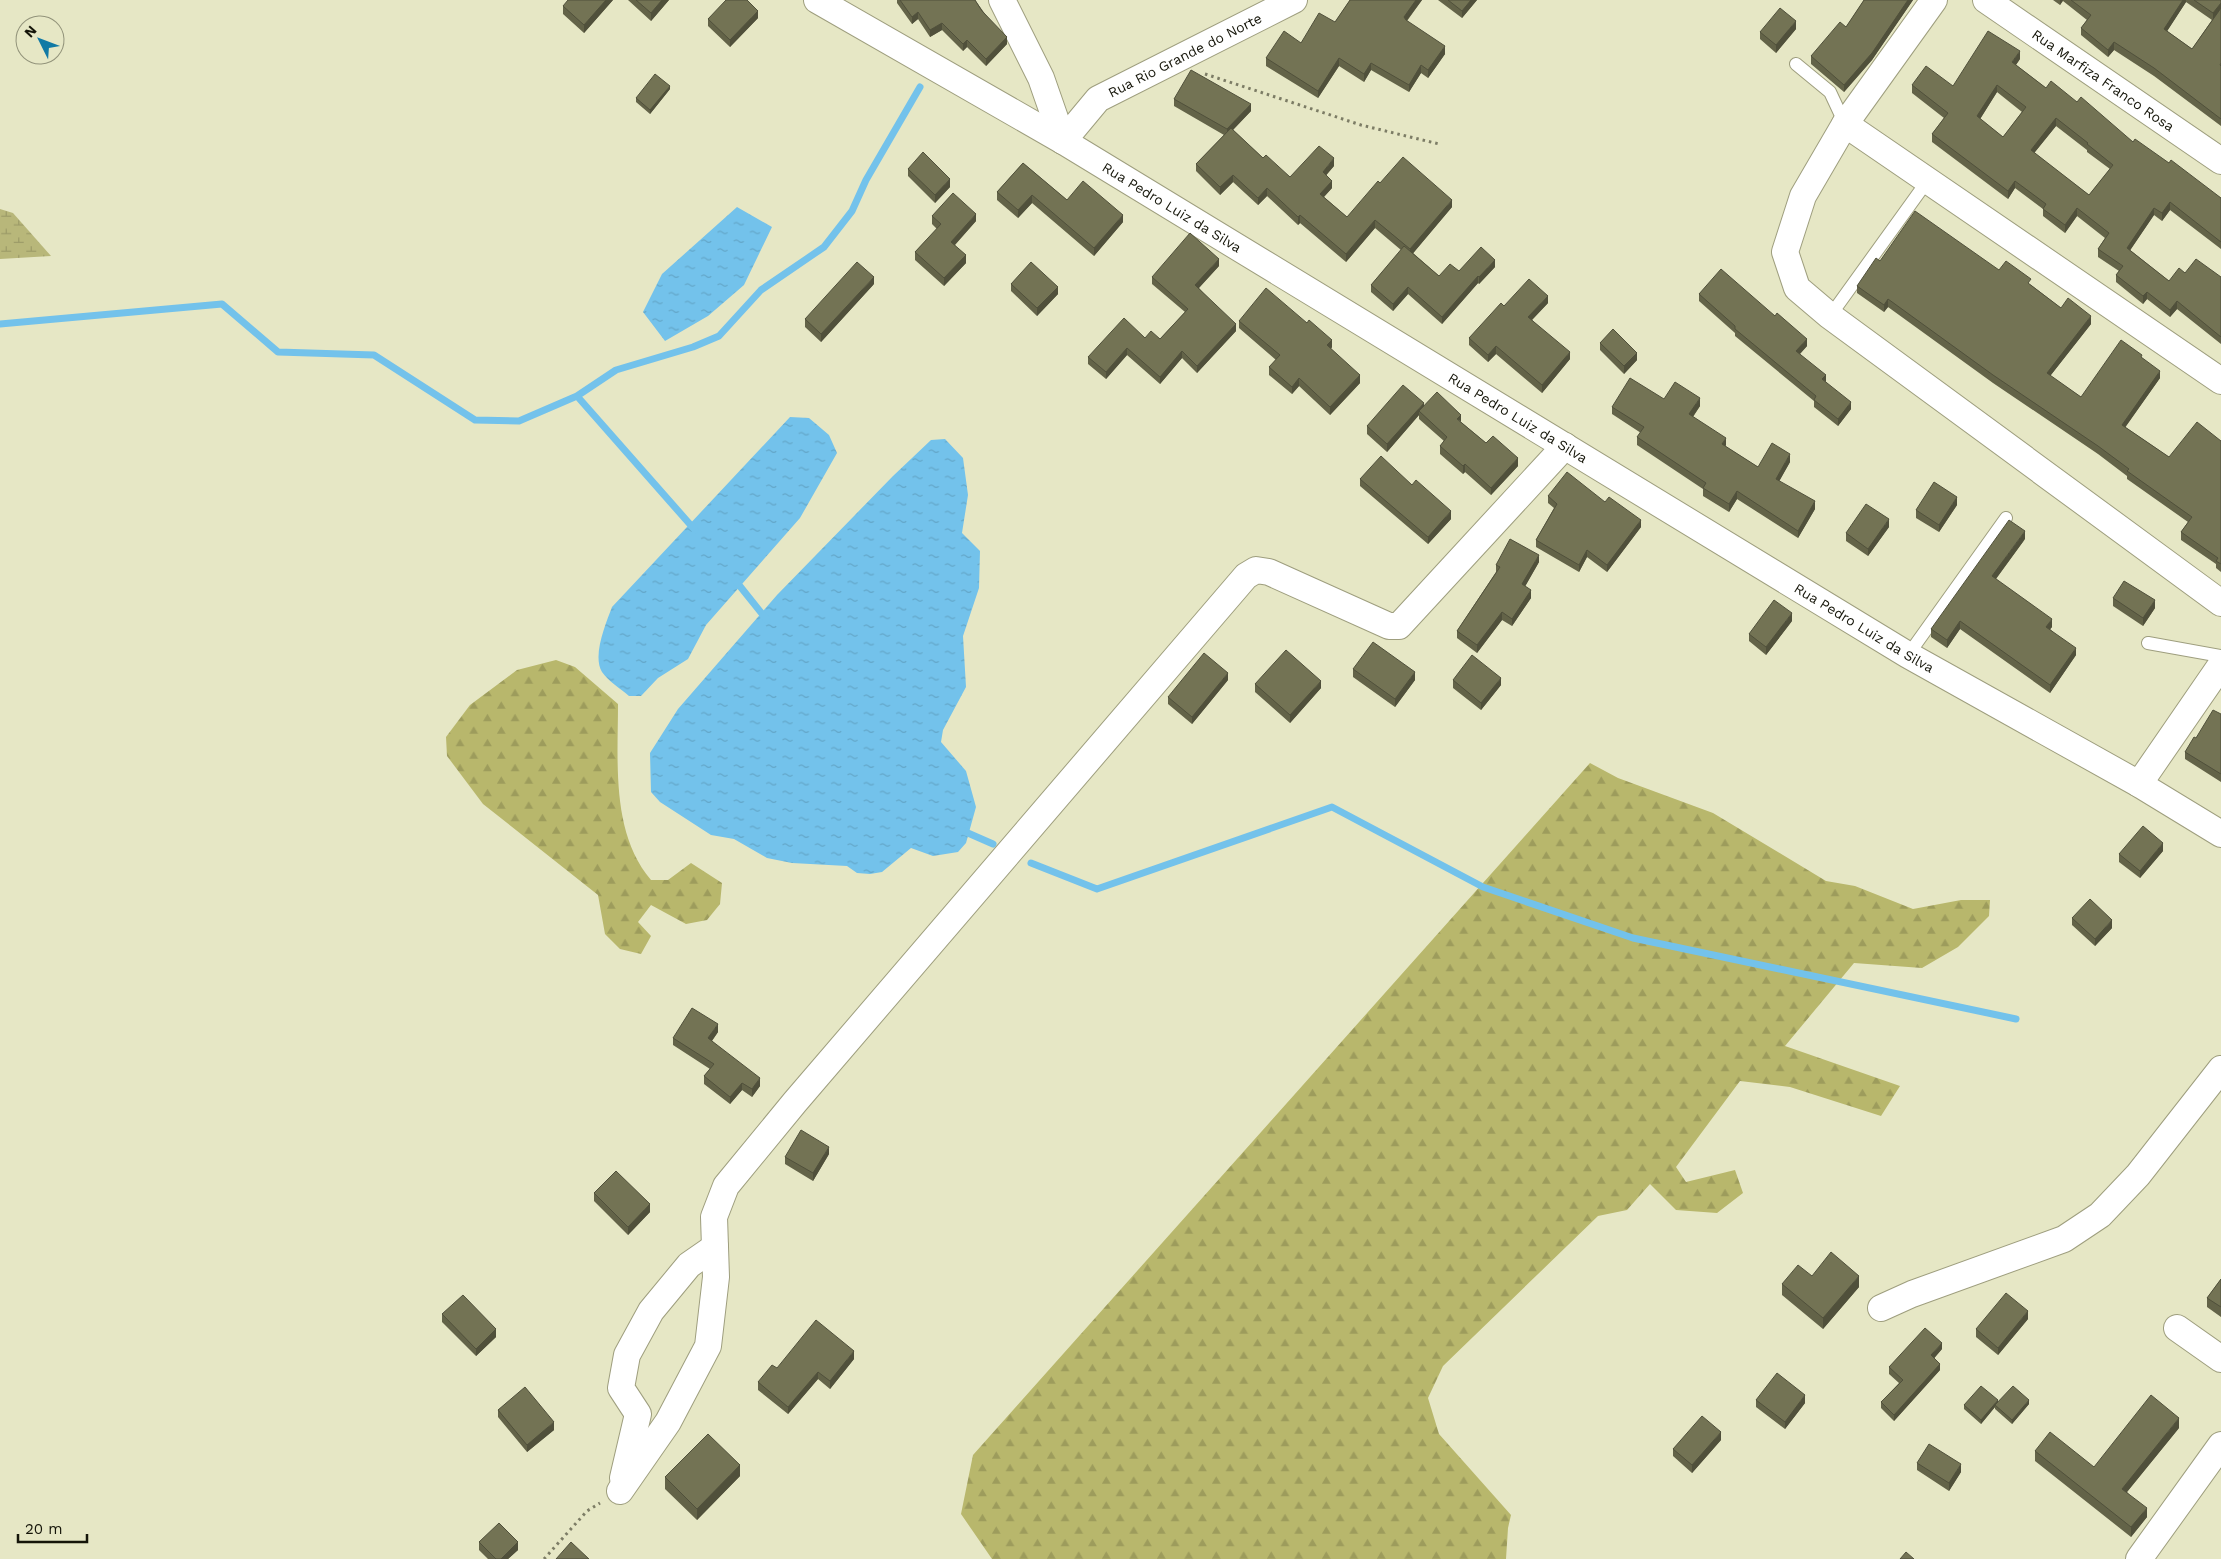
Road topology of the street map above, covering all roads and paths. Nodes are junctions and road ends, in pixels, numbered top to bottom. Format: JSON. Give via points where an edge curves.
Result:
{"nodes":[{"id":1,"x":817,"y":0,"type":"edge"},
{"id":2,"x":1002,"y":0,"type":"edge"},
{"id":3,"x":1294,"y":0,"type":"edge"},
{"id":4,"x":1934,"y":0,"type":"edge"},
{"id":5,"x":1986,"y":0,"type":"edge"},
{"id":6,"x":1180,"y":58,"type":"junction"},
{"id":7,"x":1796,"y":64,"type":"dead end"},
{"id":8,"x":1845,"y":124,"type":"junction"},
{"id":9,"x":1063,"y":141,"type":"junction"},
{"id":10,"x":1439,"y":144,"type":"dead end"},
{"id":11,"x":2221,"y":161,"type":"edge"},
{"id":12,"x":1928,"y":180,"type":"junction"},
{"id":13,"x":1830,"y":316,"type":"junction"},
{"id":14,"x":2221,"y":381,"type":"edge"},
{"id":15,"x":1565,"y":446,"type":"junction"},
{"id":16,"x":2006,"y":518,"type":"dead end"},
{"id":17,"x":2221,"y":603,"type":"edge"},
{"id":18,"x":2148,"y":642,"type":"dead end"},
{"id":19,"x":1908,"y":655,"type":"junction"},
{"id":20,"x":2221,"y":656,"type":"edge"},
{"id":21,"x":2221,"y":665,"type":"edge"},
{"id":22,"x":2138,"y":784,"type":"junction"},
{"id":23,"x":2221,"y":834,"type":"edge"},
{"id":24,"x":2221,"y":1069,"type":"edge"},
{"id":25,"x":715,"y":1247,"type":"junction"},
{"id":26,"x":1881,"y":1308,"type":"dead end"},
{"id":27,"x":2177,"y":1328,"type":"dead end"},
{"id":28,"x":2221,"y":1359,"type":"edge"},
{"id":29,"x":2221,"y":1444,"type":"edge"},
{"id":30,"x":620,"y":1491,"type":"junction"},
{"id":31,"x":544,"y":1559,"type":"edge"},
{"id":32,"x":2139,"y":1559,"type":"edge"}],
"edges":[{"from":1,"to":9,"type":"street","name":"Rua Pedro Luiz da Silva"},
{"from":2,"to":9,"type":"street","via":[[1041,78]]},
{"from":3,"to":6,"type":"street","name":"Rua Rio Grande do Norte"},
{"from":4,"to":8,"type":"street"},
{"from":5,"to":11,"type":"street","name":"Rua Marfiza Franco Rosa"},
{"from":6,"to":9,"type":"street","name":"Rua Rio Grande do Norte","via":[[1098,99]]},
{"from":6,"to":10,"type":"path","via":[[1193,70],[1361,125]]},
{"from":7,"to":8,"type":"lane","via":[[1830,92]]},
{"from":8,"to":12,"type":"street"},
{"from":8,"to":13,"type":"street","via":[[1803,196],[1785,252],[1798,288]]},
{"from":9,"to":15,"type":"street","name":"Rua Pedro Luiz da Silva"},
{"from":12,"to":13,"type":"lane"},
{"from":12,"to":14,"type":"street"},
{"from":13,"to":17,"type":"street"},
{"from":15,"to":19,"type":"street","name":"Rua Pedro Luiz da Silva"},
{"from":15,"to":25,"type":"street","via":[[1399,626],[1389,626],[1269,572],[1256,570],[1246,576],[726,1186],[714,1217]]},
{"from":16,"to":19,"type":"lane"},
{"from":18,"to":20,"type":"lane"},
{"from":19,"to":22,"type":"street","name":"Rua Pedro Luiz da Silva"},
{"from":21,"to":22,"type":"street"},
{"from":22,"to":23,"type":"street","name":"Rua Pedro Luiz da Silva"},
{"from":24,"to":26,"type":"street","via":[[2138,1175],[2100,1215],[2064,1239]]},
{"from":25,"to":30,"type":"street","via":[[716,1277],[708,1346],[668,1422]]},
{"from":25,"to":30,"type":"street","via":[[689,1265],[658,1304],[627,1355],[622,1388],[638,1414]]},
{"from":27,"to":28,"type":"street"},
{"from":29,"to":32,"type":"street"},
{"from":30,"to":31,"type":"path","via":[[587,1511]]}]}
